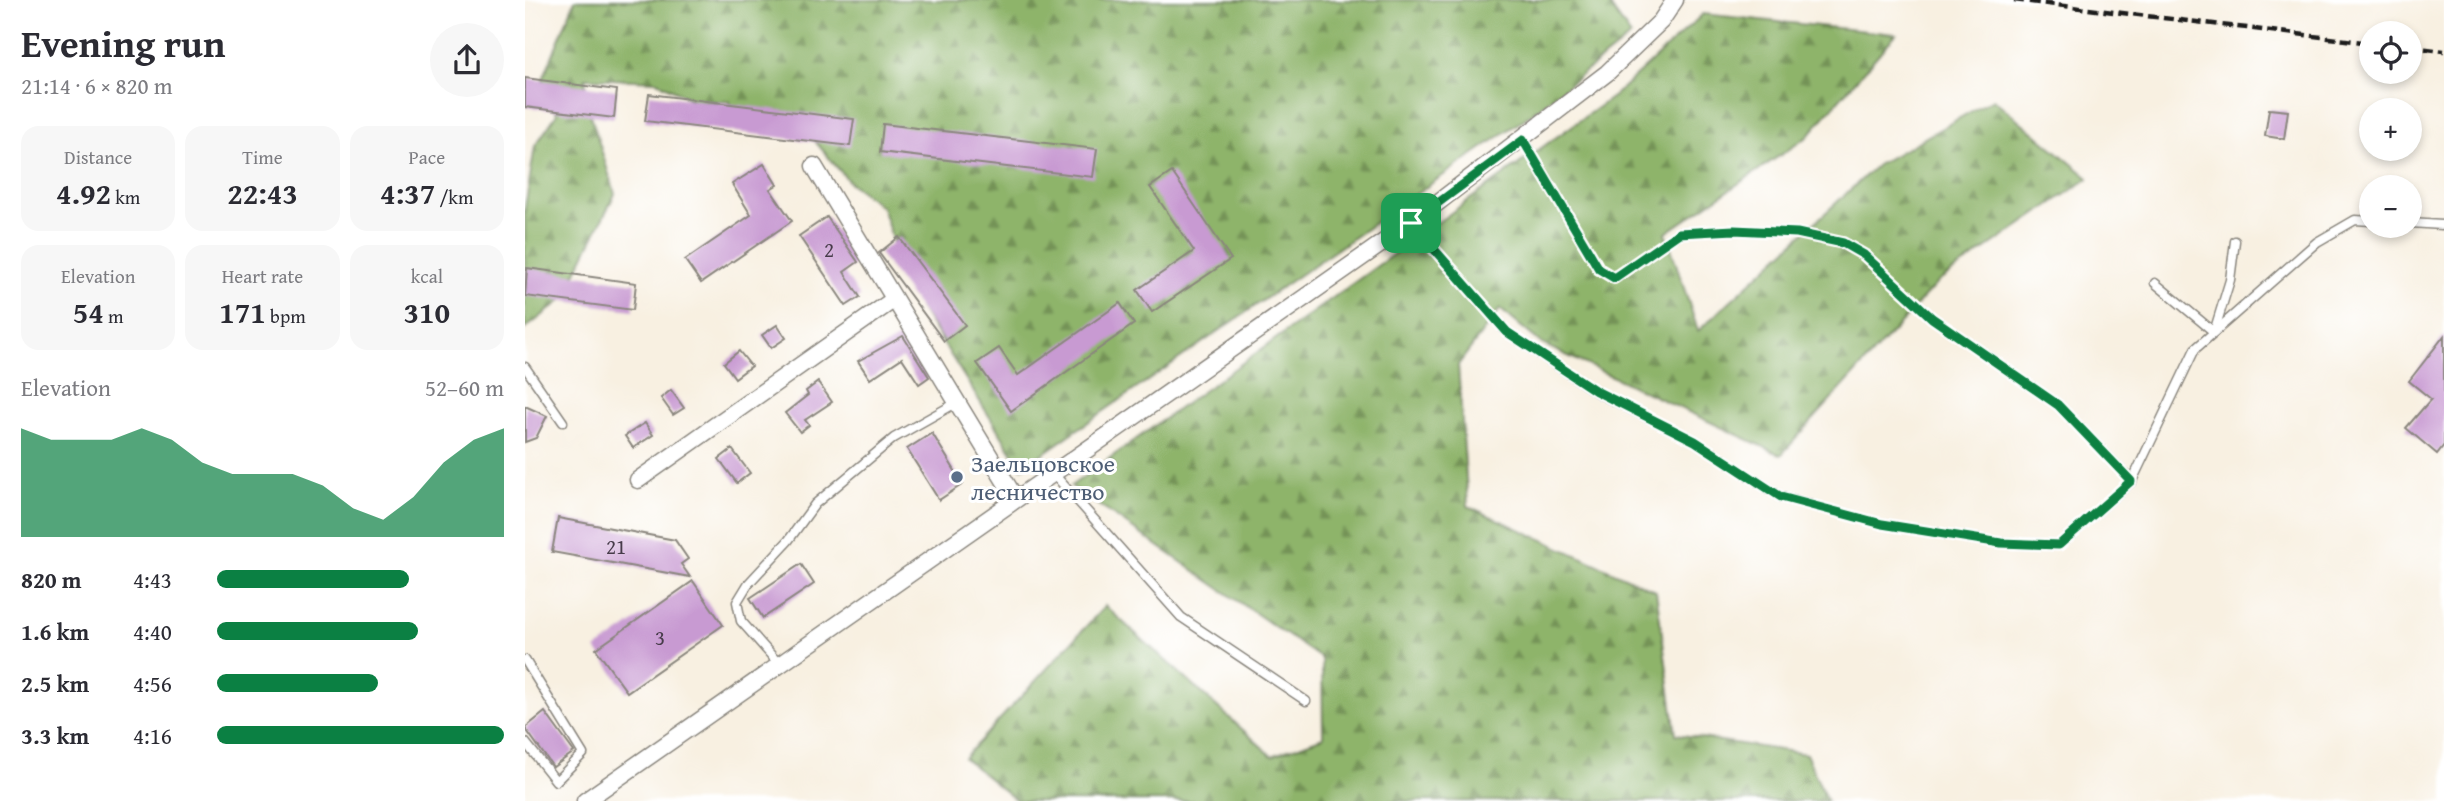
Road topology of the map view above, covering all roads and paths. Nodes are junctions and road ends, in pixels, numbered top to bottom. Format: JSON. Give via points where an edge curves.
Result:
{"nodes":[{"id":1,"x":1675,"y":0,"type":"edge"},
{"id":2,"x":1523,"y":140,"type":"junction"},
{"id":3,"x":814,"y":166,"type":"dead end"},
{"id":4,"x":2359,"y":220,"type":"edge"},
{"id":5,"x":1411,"y":223,"type":"junction"},
{"id":6,"x":2422,"y":224,"type":"edge"},
{"id":7,"x":2442,"y":225,"type":"dead end"},
{"id":8,"x":2235,"y":241,"type":"dead end"},
{"id":9,"x":2155,"y":283,"type":"dead end"},
{"id":10,"x":893,"y":300,"type":"junction"},
{"id":11,"x":2214,"y":332,"type":"junction"},
{"id":12,"x":525,"y":367,"type":"edge"},
{"id":13,"x":528,"y":378,"type":"edge"},
{"id":14,"x":956,"y":403,"type":"junction"},
{"id":15,"x":563,"y":422,"type":"dead end"},
{"id":16,"x":1052,"y":472,"type":"junction"},
{"id":17,"x":638,"y":480,"type":"dead end"},
{"id":18,"x":2131,"y":481,"type":"junction"},
{"id":19,"x":1015,"y":498,"type":"junction"},
{"id":20,"x":525,"y":660,"type":"edge"},
{"id":21,"x":779,"y":664,"type":"junction"},
{"id":22,"x":1306,"y":701,"type":"dead end"},
{"id":23,"x":525,"y":742,"type":"edge"},
{"id":24,"x":585,"y":801,"type":"edge"}],
"edges":[{"from":1,"to":2,"type":"street","via":[[1661,21],[1607,73]]},
{"from":2,"to":5,"type":"street"},
{"from":2,"to":18,"type":"lane","via":[[1599,269],[1614,278],[1679,233],[1797,233],[1843,243],[1864,255],[1932,318],[2058,405]]},
{"from":3,"to":10,"type":"street"},
{"from":4,"to":11,"type":"lane","via":[[2317,242]]},
{"from":5,"to":16,"type":"street"},
{"from":5,"to":18,"type":"lane","via":[[1507,332],[1596,391],[1695,441],[1781,497],[1882,524],[2001,543],[2059,545]]},
{"from":6,"to":7,"type":"lane"},
{"from":8,"to":11,"type":"lane","via":[[2230,280]]},
{"from":9,"to":11,"type":"lane"},
{"from":10,"to":14,"type":"street"},
{"from":10,"to":17,"type":"street"},
{"from":11,"to":18,"type":"lane","via":[[2195,349]]},
{"from":12,"to":13,"type":"lane"},
{"from":13,"to":15,"type":"lane"},
{"from":14,"to":19,"type":"street"},
{"from":14,"to":21,"type":"lane","via":[[894,438],[815,504],[748,584],[737,603],[741,621]]},
{"from":16,"to":19,"type":"street"},
{"from":16,"to":22,"type":"lane","via":[[1181,617]]},
{"from":19,"to":21,"type":"street"},
{"from":20,"to":23,"type":"lane","via":[[583,754],[556,780]]},
{"from":21,"to":24,"type":"street"}]}
